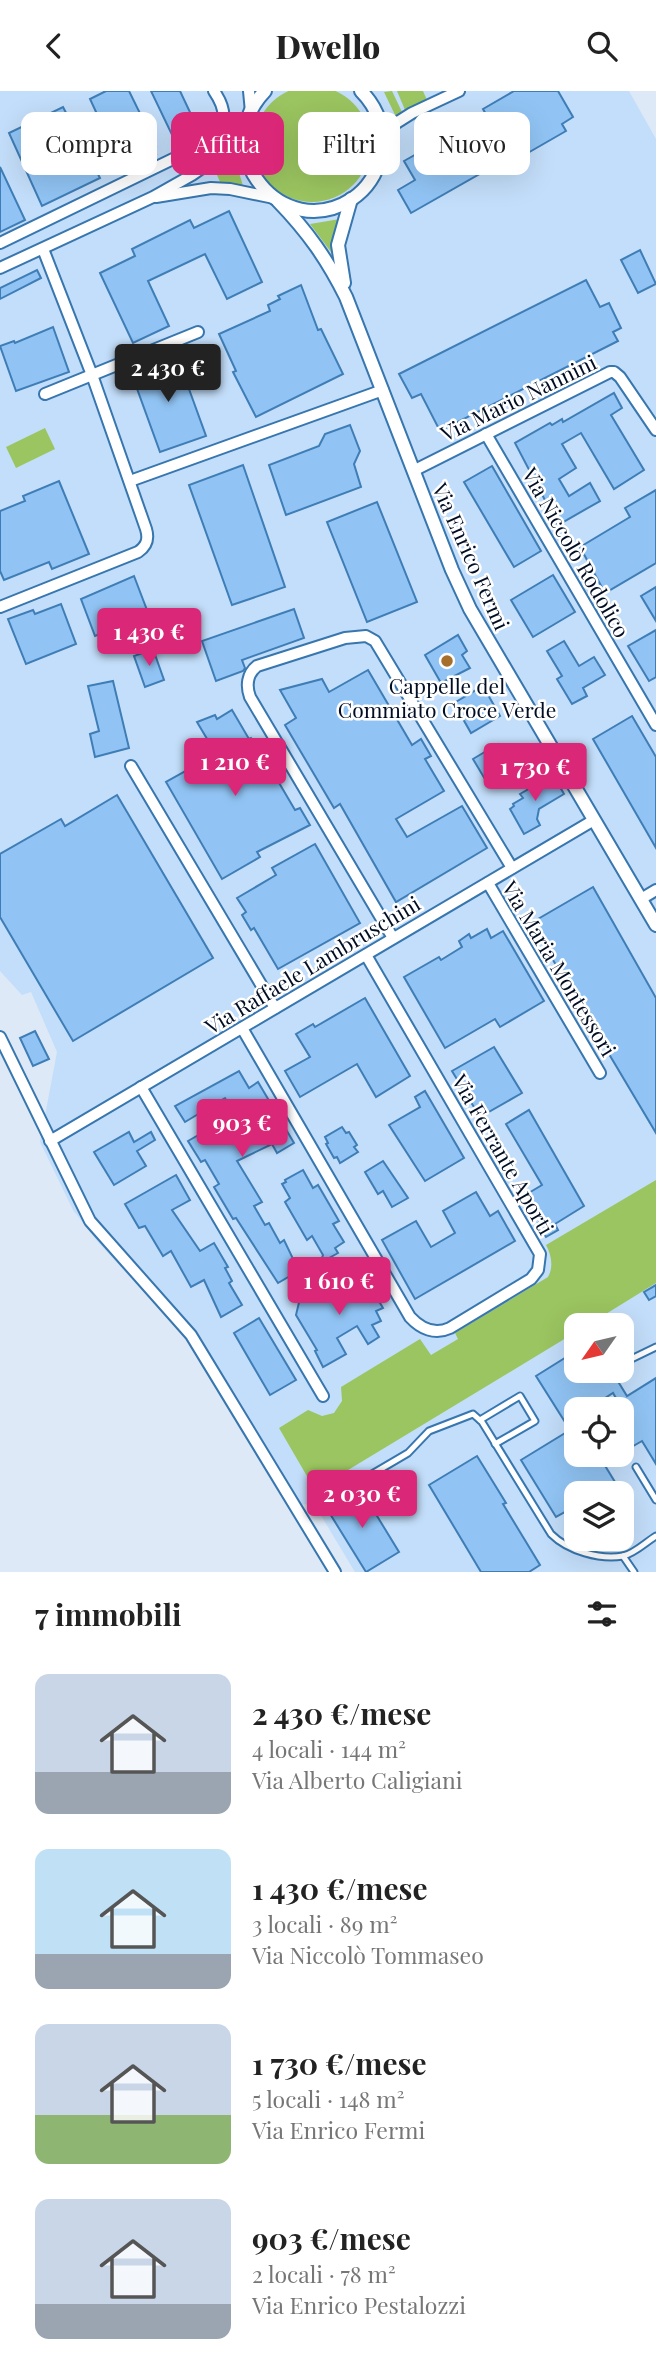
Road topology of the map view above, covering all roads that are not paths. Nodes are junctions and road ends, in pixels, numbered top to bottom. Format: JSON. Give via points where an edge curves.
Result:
{"nodes":[{"id":1,"x":214,"y":91,"type":"edge"},
{"id":2,"x":249,"y":91,"type":"edge"},
{"id":3,"x":265,"y":91,"type":"edge"},
{"id":4,"x":361,"y":91,"type":"edge"},
{"id":5,"x":459,"y":91,"type":"edge"},
{"id":6,"x":249,"y":112,"type":"edge"},
{"id":7,"x":252,"y":112,"type":"edge"},
{"id":8,"x":375,"y":112,"type":"edge"},
{"id":9,"x":400,"y":121,"type":"edge"},
{"id":10,"x":191,"y":175,"type":"edge"},
{"id":11,"x":254,"y":175,"type":"edge"},
{"id":12,"x":374,"y":175,"type":"edge"},
{"id":13,"x":153,"y":197,"type":"junction"},
{"id":14,"x":276,"y":199,"type":"junction"},
{"id":15,"x":351,"y":199,"type":"junction"},
{"id":16,"x":0,"y":243,"type":"edge"},
{"id":17,"x":43,"y":249,"type":"junction"},
{"id":18,"x":0,"y":268,"type":"edge"},
{"id":19,"x":346,"y":297,"type":"junction"},
{"id":20,"x":198,"y":333,"type":"dead end"},
{"id":21,"x":92,"y":375,"type":"junction"},
{"id":22,"x":383,"y":390,"type":"junction"},
{"id":23,"x":45,"y":394,"type":"dead end"},
{"id":24,"x":656,"y":430,"type":"edge"},
{"id":25,"x":486,"y":434,"type":"junction"},
{"id":26,"x":413,"y":471,"type":"junction"},
{"id":27,"x":130,"y":481,"type":"junction"},
{"id":28,"x":0,"y":607,"type":"edge"},
{"id":29,"x":656,"y":725,"type":"edge"},
{"id":30,"x":131,"y":766,"type":"dead end"},
{"id":31,"x":594,"y":820,"type":"junction"},
{"id":32,"x":512,"y":868,"type":"junction"},
{"id":33,"x":488,"y":883,"type":"junction"},
{"id":34,"x":656,"y":890,"type":"edge"},
{"id":35,"x":640,"y":899,"type":"junction"},
{"id":36,"x":656,"y":925,"type":"edge"},
{"id":37,"x":393,"y":938,"type":"junction"},
{"id":38,"x":366,"y":955,"type":"junction"},
{"id":39,"x":275,"y":1008,"type":"junction"},
{"id":40,"x":242,"y":1028,"type":"junction"},
{"id":41,"x":0,"y":1037,"type":"edge"},
{"id":42,"x":600,"y":1073,"type":"dead end"},
{"id":43,"x":141,"y":1087,"type":"junction"},
{"id":44,"x":50,"y":1141,"type":"junction"},
{"id":45,"x":656,"y":1347,"type":"edge"},
{"id":46,"x":634,"y":1358,"type":"edge"},
{"id":47,"x":323,"y":1396,"type":"dead end"},
{"id":48,"x":480,"y":1420,"type":"junction"},
{"id":49,"x":495,"y":1444,"type":"junction"},
{"id":50,"x":636,"y":1467,"type":"dead end"},
{"id":51,"x":362,"y":1481,"type":"dead end"},
{"id":52,"x":656,"y":1484,"type":"edge"},
{"id":53,"x":649,"y":1488,"type":"junction"},
{"id":54,"x":656,"y":1500,"type":"edge"},
{"id":55,"x":656,"y":1536,"type":"edge"},
{"id":56,"x":624,"y":1556,"type":"junction"},
{"id":57,"x":335,"y":1572,"type":"edge"},
{"id":58,"x":634,"y":1572,"type":"edge"}],
"edges":[{"from":1,"to":16,"type":"street","via":[[225,117],[210,141]]},
{"from":2,"to":6,"type":"street"},
{"from":3,"to":7,"type":"street"},
{"from":4,"to":8,"type":"street"},
{"from":5,"to":9,"type":"street"},
{"from":10,"to":13,"type":"street"},
{"from":11,"to":14,"type":"street"},
{"from":12,"to":15,"type":"street"},
{"from":13,"to":14,"type":"street","via":[[211,188]]},
{"from":13,"to":17,"type":"street"},
{"from":14,"to":15,"type":"street","via":[[297,209],[318,210]]},
{"from":14,"to":19,"type":"street","via":[[301,224]]},
{"from":15,"to":19,"type":"street","via":[[338,245]]},
{"from":17,"to":18,"type":"street"},
{"from":17,"to":21,"type":"street"},
{"from":19,"to":22,"type":"street","name":"Via Enrico Fermi"},
{"from":20,"to":21,"type":"street"},
{"from":21,"to":23,"type":"street"},
{"from":21,"to":27,"type":"street"},
{"from":22,"to":26,"type":"street","name":"Via Enrico Fermi"},
{"from":22,"to":27,"type":"street"},
{"from":24,"to":25,"type":"street","name":"Via Mario Nannini","via":[[614,372]]},
{"from":25,"to":26,"type":"street","name":"Via Mario Nannini"},
{"from":25,"to":29,"type":"street","name":"Via Niccolò Rodolico"},
{"from":26,"to":31,"type":"street","name":"Via Enrico Fermi","via":[[470,609]]},
{"from":27,"to":28,"type":"street","via":[[148,535],[143,549]]},
{"from":30,"to":39,"type":"street"},
{"from":31,"to":32,"type":"street","name":"Via Raffaele Lambruschini"},
{"from":31,"to":35,"type":"street","name":"Via Enrico Fermi"},
{"from":32,"to":33,"type":"street","name":"Via Raffaele Lambruschini"},
{"from":32,"to":37,"type":"street","via":[[386,655],[371,638],[345,638],[257,666],[250,674],[250,697]]},
{"from":33,"to":37,"type":"street","name":"Via Raffaele Lambruschini"},
{"from":33,"to":42,"type":"street","name":"Via Maria Montessori"},
{"from":34,"to":35,"type":"street"},
{"from":35,"to":36,"type":"street","name":"Via Enrico Fermi"},
{"from":37,"to":38,"type":"street","name":"Via Raffaele Lambruschini"},
{"from":38,"to":39,"type":"street","name":"Via Raffaele Lambruschini"},
{"from":38,"to":40,"type":"street","name":"Via Ferrante Aporti","via":[[540,1254],[540,1265],[531,1279],[445,1330],[420,1326],[404,1308]]},
{"from":39,"to":40,"type":"street","name":"Via Raffaele Lambruschini"},
{"from":40,"to":43,"type":"street","name":"Via Raffaele Lambruschini"},
{"from":41,"to":44,"type":"street"},
{"from":43,"to":44,"type":"street","name":"Via Raffaele Lambruschini"},
{"from":43,"to":47,"type":"street"},
{"from":44,"to":57,"type":"street","via":[[90,1221],[200,1347]]},
{"from":45,"to":46,"type":"lane"},
{"from":48,"to":49,"type":"lane"},
{"from":48,"to":49,"type":"lane","via":[[520,1396],[535,1420]]},
{"from":48,"to":51,"type":"lane","via":[[468,1415],[429,1431],[406,1454]]},
{"from":49,"to":56,"type":"lane","via":[[553,1537],[581,1553]]},
{"from":50,"to":53,"type":"lane"},
{"from":52,"to":53,"type":"lane"},
{"from":53,"to":54,"type":"lane"},
{"from":55,"to":56,"type":"lane"},
{"from":56,"to":58,"type":"lane"}]}
